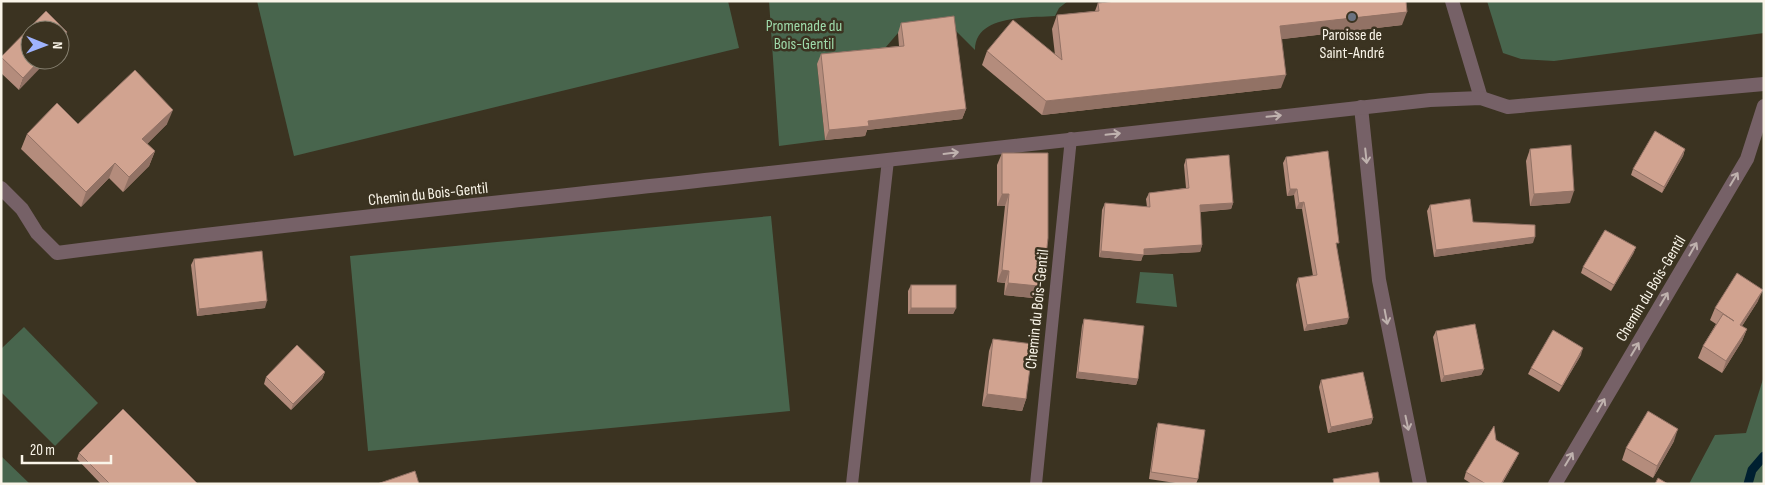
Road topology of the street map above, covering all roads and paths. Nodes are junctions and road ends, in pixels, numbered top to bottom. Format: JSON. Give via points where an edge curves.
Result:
{"nodes":[{"id":1,"x":1452,"y":1,"type":"edge"},
{"id":2,"x":1764,"y":84,"type":"edge"},
{"id":3,"x":1480,"y":98,"type":"junction"},
{"id":4,"x":1764,"y":106,"type":"edge"},
{"id":5,"x":1361,"y":107,"type":"junction"},
{"id":6,"x":1071,"y":138,"type":"junction"},
{"id":7,"x":888,"y":160,"type":"junction"},
{"id":8,"x":1,"y":188,"type":"edge"},
{"id":9,"x":852,"y":484,"type":"edge"},
{"id":10,"x":1036,"y":484,"type":"edge"},
{"id":11,"x":1420,"y":484,"type":"edge"},
{"id":12,"x":1554,"y":484,"type":"edge"}],
"edges":[{"from":1,"to":3,"type":"street"},
{"from":2,"to":3,"type":"street","name":"Chemin du Bois-Gentil","via":[[1508,107]]},
{"from":3,"to":5,"type":"street","name":"Chemin du Bois-Gentil"},
{"from":12,"to":4,"type":"street","name":"Chemin du Bois-Gentil","one_way":true,"via":[[1746,159]]},
{"from":6,"to":5,"type":"street","name":"Chemin du Bois-Gentil","one_way":true},
{"from":5,"to":11,"type":"street","one_way":true,"via":[[1379,280]]},
{"from":7,"to":6,"type":"street","name":"Chemin du Bois-Gentil","one_way":true},
{"from":6,"to":10,"type":"lane","name":"Chemin du Bois-Gentil"},
{"from":7,"to":8,"type":"street","name":"Chemin du Bois-Gentil","via":[[289,224],[57,253]]},
{"from":7,"to":9,"type":"lane"}]}
